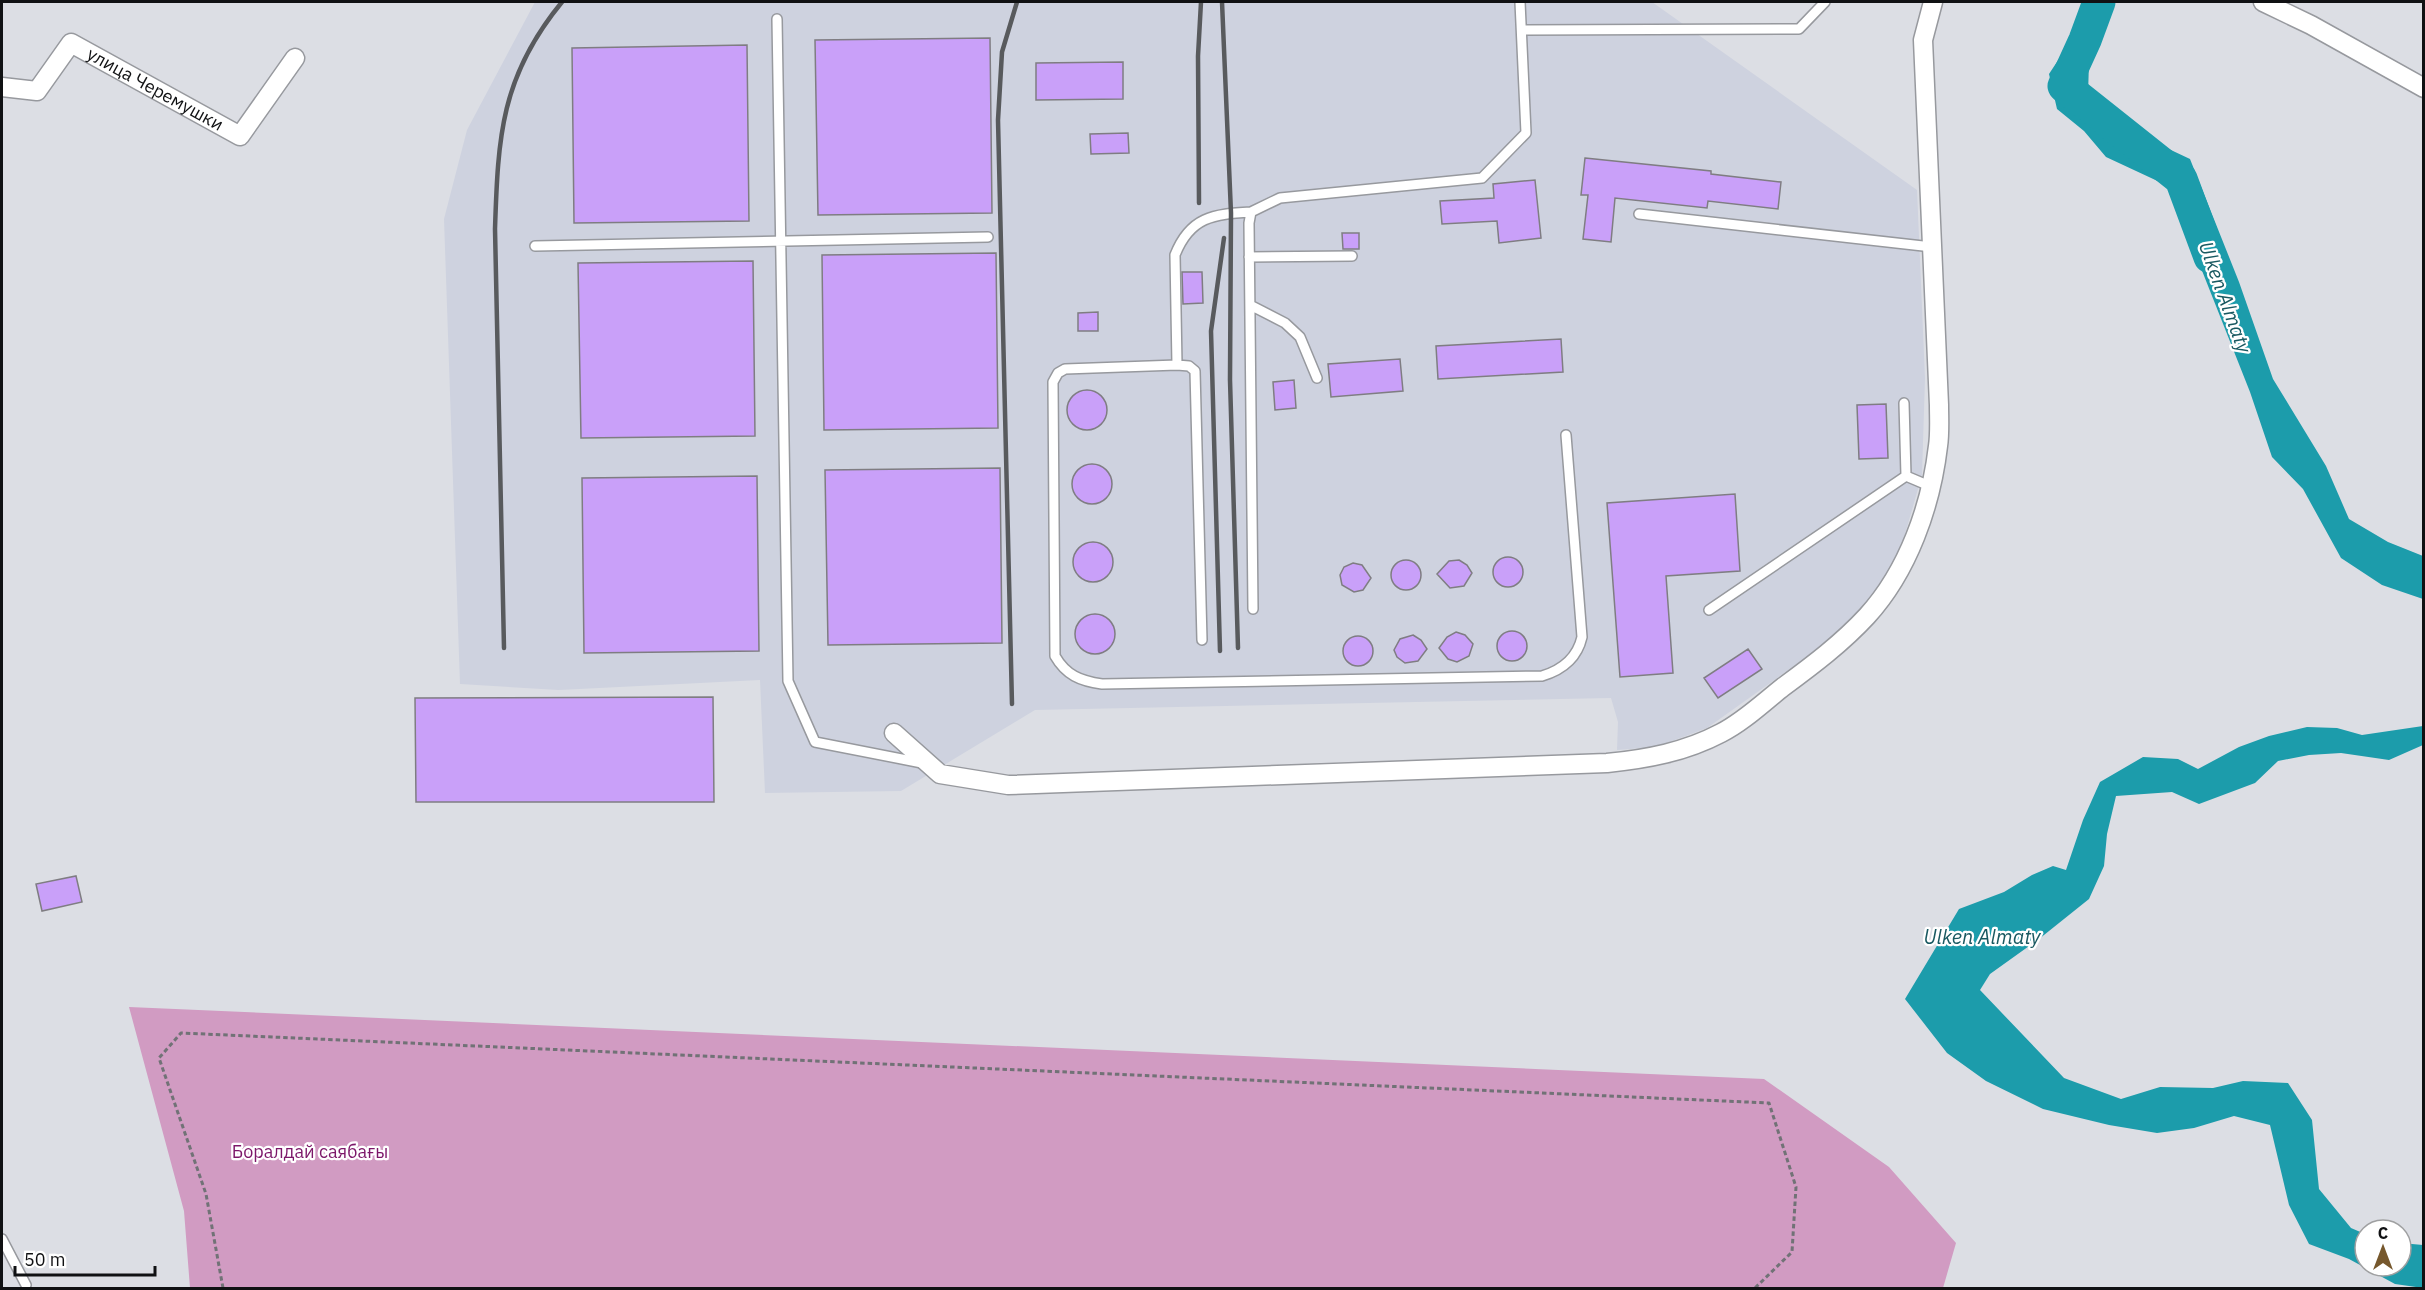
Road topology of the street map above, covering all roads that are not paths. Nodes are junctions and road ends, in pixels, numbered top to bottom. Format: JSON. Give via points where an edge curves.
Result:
{"nodes":[{"id":1,"x":1520,"y":2,"type":"edge"},
{"id":2,"x":1825,"y":2,"type":"edge"},
{"id":3,"x":1932,"y":2,"type":"edge"},
{"id":4,"x":2263,"y":2,"type":"edge"},
{"id":5,"x":777,"y":19,"type":"dead end"},
{"id":6,"x":1522,"y":30,"type":"junction"},
{"id":7,"x":295,"y":58,"type":"dead end"},
{"id":8,"x":2,"y":87,"type":"edge"},
{"id":9,"x":2424,"y":88,"type":"edge"},
{"id":10,"x":1251,"y":212,"type":"junction"},
{"id":11,"x":1639,"y":214,"type":"dead end"},
{"id":12,"x":988,"y":237,"type":"dead end"},
{"id":13,"x":781,"y":241,"type":"junction"},
{"id":14,"x":535,"y":246,"type":"dead end"},
{"id":15,"x":1932,"y":247,"type":"junction"},
{"id":16,"x":1352,"y":256,"type":"dead end"},
{"id":17,"x":1249,"y":257,"type":"junction"},
{"id":18,"x":1250,"y":305,"type":"junction"},
{"id":19,"x":1177,"y":365,"type":"junction"},
{"id":20,"x":1317,"y":378,"type":"dead end"},
{"id":21,"x":1904,"y":403,"type":"dead end"},
{"id":22,"x":1566,"y":435,"type":"dead end"},
{"id":23,"x":1906,"y":476,"type":"junction"},
{"id":24,"x":1932,"y":487,"type":"junction"},
{"id":25,"x":1253,"y":609,"type":"dead end"},
{"id":26,"x":1709,"y":610,"type":"dead end"},
{"id":27,"x":1202,"y":640,"type":"dead end"},
{"id":28,"x":894,"y":733,"type":"dead end"},
{"id":29,"x":930,"y":765,"type":"junction"},
{"id":30,"x":2,"y":1239,"type":"edge"},
{"id":31,"x":26,"y":1285,"type":"dead end"}],
"edges":[{"from":1,"to":6,"type":"lane"},
{"from":2,"to":6,"type":"lane","via":[[1799,29]]},
{"from":3,"to":15,"type":"street","via":[[1923,40]]},
{"from":4,"to":9,"type":"street"},
{"from":5,"to":13,"type":"lane"},
{"from":6,"to":10,"type":"lane","via":[[1526,133],[1482,178],[1280,198]]},
{"from":7,"to":8,"type":"street","name":"улица Черемушки","via":[[240,136],[71,43],[37,91]]},
{"from":10,"to":17,"type":"lane"},
{"from":10,"to":19,"type":"lane","via":[[1206,218],[1180,242],[1174,255]]},
{"from":11,"to":15,"type":"lane"},
{"from":12,"to":13,"type":"lane"},
{"from":13,"to":14,"type":"lane"},
{"from":13,"to":29,"type":"lane","via":[[788,681],[815,742]]},
{"from":15,"to":24,"type":"street","via":[[1939,444]]},
{"from":16,"to":17,"type":"lane"},
{"from":17,"to":18,"type":"lane"},
{"from":18,"to":20,"type":"lane","via":[[1285,323],[1300,337]]},
{"from":18,"to":25,"type":"lane"},
{"from":19,"to":22,"type":"lane","via":[[1065,369],[1053,382],[1055,656],[1065,670],[1083,682],[1553,673],[1571,659],[1582,637]]},
{"from":19,"to":27,"type":"lane","via":[[1195,371]]},
{"from":21,"to":23,"type":"lane"},
{"from":23,"to":24,"type":"lane"},
{"from":23,"to":26,"type":"lane"},
{"from":24,"to":29,"type":"street","via":[[1916,535],[1894,580],[1868,615],[1841,642],[1723,733],[1680,751],[1607,763],[1008,785],[940,774]]},
{"from":28,"to":29,"type":"street"},
{"from":30,"to":31,"type":"lane"}]}
